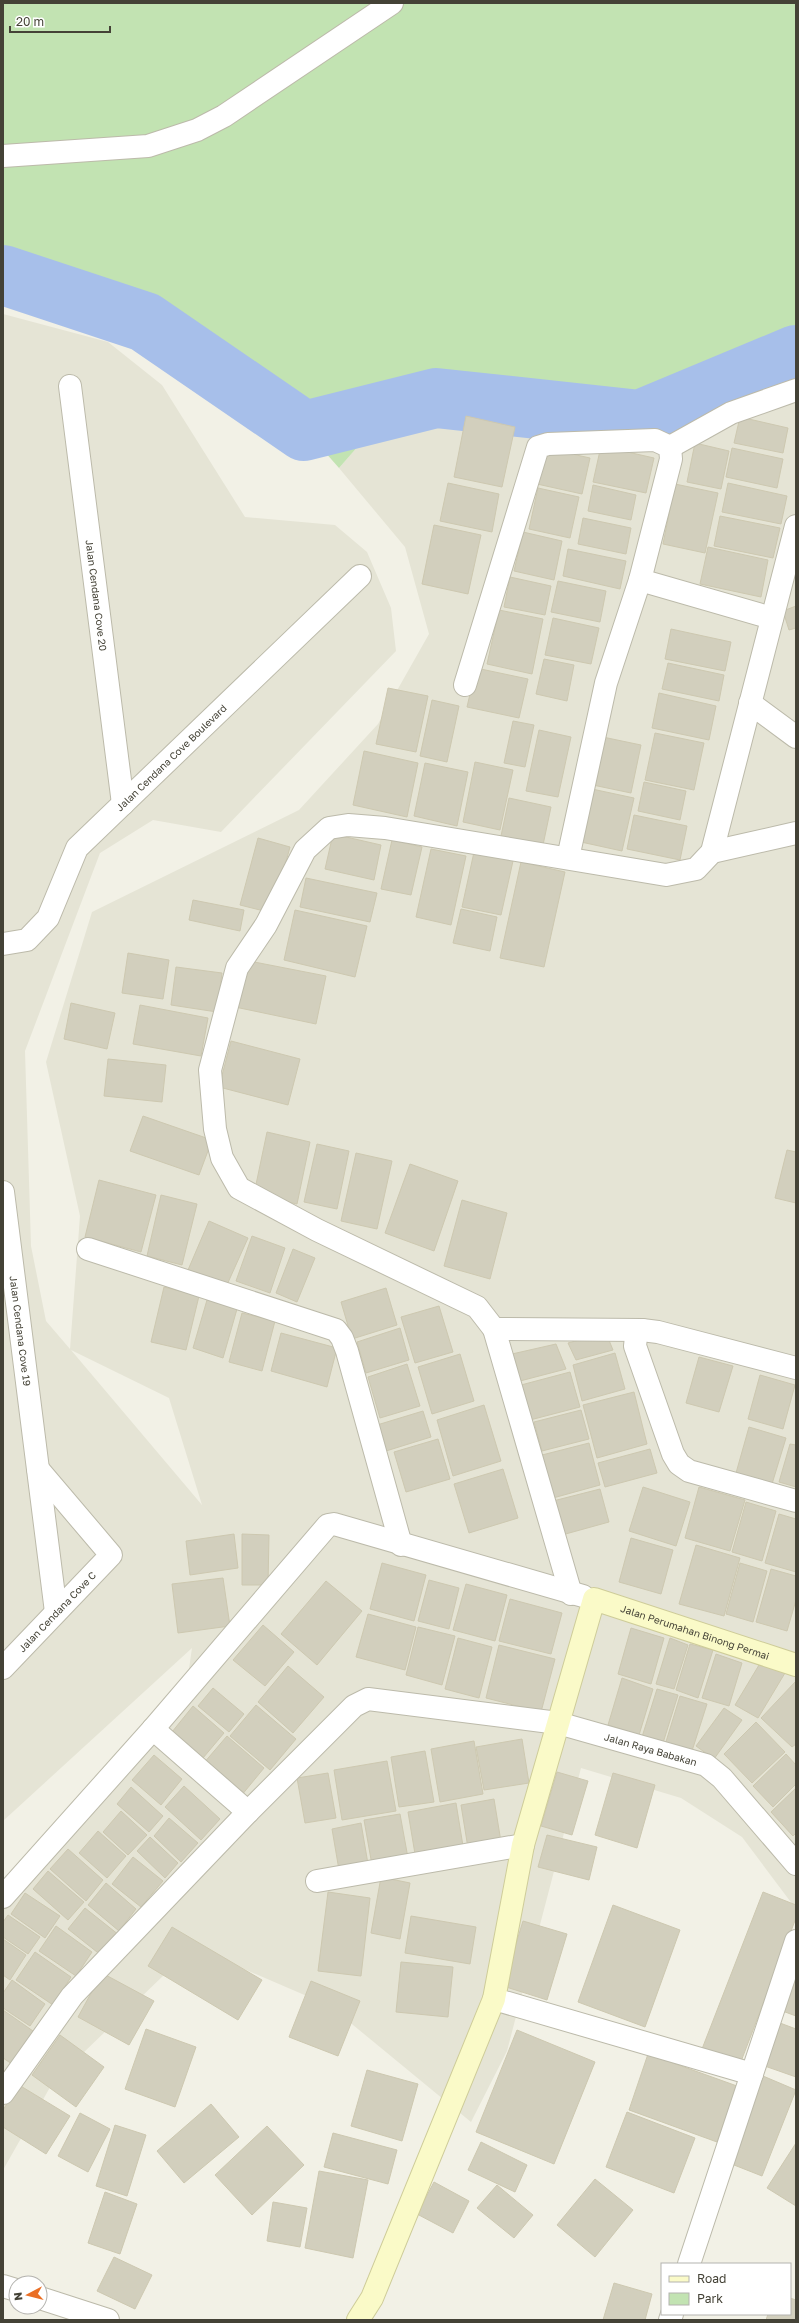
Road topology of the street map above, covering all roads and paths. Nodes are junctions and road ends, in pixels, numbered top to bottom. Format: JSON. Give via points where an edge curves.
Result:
{"nodes":[{"id":1,"x":392,"y":3,"type":"edge"},
{"id":2,"x":3,"y":156,"type":"edge"},
{"id":3,"x":70,"y":386,"type":"dead end"},
{"id":4,"x":796,"y":390,"type":"edge"},
{"id":5,"x":670,"y":447,"type":"junction"},
{"id":6,"x":796,"y":526,"type":"edge"},
{"id":7,"x":360,"y":576,"type":"dead end"},
{"id":8,"x":640,"y":580,"type":"junction"},
{"id":9,"x":772,"y":618,"type":"junction"},
{"id":10,"x":465,"y":685,"type":"dead end"},
{"id":11,"x":750,"y":703,"type":"junction"},
{"id":12,"x":796,"y":737,"type":"edge"},
{"id":13,"x":123,"y":804,"type":"junction"},
{"id":14,"x":796,"y":833,"type":"edge"},
{"id":15,"x":712,"y":852,"type":"junction"},
{"id":16,"x":568,"y":858,"type":"junction"},
{"id":17,"x":3,"y":944,"type":"edge"},
{"id":18,"x":3,"y":1192,"type":"edge"},
{"id":19,"x":88,"y":1249,"type":"dead end"},
{"id":20,"x":494,"y":1329,"type":"junction"},
{"id":21,"x":642,"y":1330,"type":"junction"},
{"id":22,"x":796,"y":1368,"type":"edge"},
{"id":23,"x":38,"y":1470,"type":"junction"},
{"id":24,"x":796,"y":1502,"type":"edge"},
{"id":25,"x":401,"y":1545,"type":"junction"},
{"id":26,"x":571,"y":1594,"type":"junction"},
{"id":27,"x":594,"y":1599,"type":"junction"},
{"id":28,"x":56,"y":1612,"type":"junction"},
{"id":29,"x":796,"y":1665,"type":"edge"},
{"id":30,"x":3,"y":1668,"type":"edge"},
{"id":31,"x":558,"y":1723,"type":"junction"},
{"id":32,"x":153,"y":1729,"type":"junction"},
{"id":33,"x":248,"y":1812,"type":"junction"},
{"id":34,"x":523,"y":1845,"type":"junction"},
{"id":35,"x":796,"y":1864,"type":"edge"},
{"id":36,"x":317,"y":1881,"type":"dead end"},
{"id":37,"x":3,"y":1897,"type":"edge"},
{"id":38,"x":796,"y":1941,"type":"edge"},
{"id":39,"x":494,"y":1999,"type":"junction"},
{"id":40,"x":752,"y":2074,"type":"junction"},
{"id":41,"x":3,"y":2093,"type":"edge"},
{"id":42,"x":689,"y":2263,"type":"edge"},
{"id":43,"x":48,"y":2301,"type":"edge"},
{"id":44,"x":108,"y":2320,"type":"edge"},
{"id":45,"x":358,"y":2320,"type":"edge"}],
"edges":[{"from":1,"to":2,"type":"street","via":[[224,116],[197,130],[148,146]]},
{"from":3,"to":13,"type":"street","name":"Jalan Cendana Cove 20"},
{"from":4,"to":5,"type":"street","via":[[731,413]]},
{"from":5,"to":8,"type":"street","via":[[671,460]]},
{"from":5,"to":10,"type":"street","via":[[655,440],[548,444],[538,447]]},
{"from":6,"to":9,"type":"street"},
{"from":7,"to":13,"type":"street","name":"Jalan Cendana Cove Boulevard"},
{"from":8,"to":9,"type":"street"},
{"from":8,"to":16,"type":"street","via":[[606,683]]},
{"from":9,"to":11,"type":"street"},
{"from":11,"to":12,"type":"street"},
{"from":11,"to":15,"type":"street"},
{"from":13,"to":17,"type":"street","name":"Jalan Cendana Cove Boulevard","via":[[77,848],[48,918],[27,940]]},
{"from":14,"to":15,"type":"street"},
{"from":15,"to":16,"type":"street","via":[[696,869],[666,875]]},
{"from":16,"to":20,"type":"street","via":[[385,828],[348,825],[329,828],[305,850],[266,925],[237,968],[210,1070],[215,1129],[222,1158],[239,1188],[317,1230],[478,1307]]},
{"from":18,"to":23,"type":"street","name":"Jalan Cendana Cove 19"},
{"from":19,"to":25,"type":"street","via":[[336,1330],[346,1351]]},
{"from":20,"to":21,"type":"street"},
{"from":20,"to":26,"type":"street"},
{"from":21,"to":22,"type":"street"},
{"from":21,"to":24,"type":"street","via":[[636,1337],[635,1346],[672,1454],[679,1464],[689,1471]]},
{"from":23,"to":28,"type":"street","name":"Jalan Cendana Cove 19"},
{"from":23,"to":28,"type":"street","name":"Jalan Cendana Cove C","via":[[111,1555]]},
{"from":25,"to":26,"type":"street"},
{"from":25,"to":32,"type":"street","via":[[328,1524]]},
{"from":26,"to":27,"type":"street"},
{"from":27,"to":29,"type":"street","name":"Jalan Perumahan Binong Permai"},
{"from":27,"to":31,"type":"street"},
{"from":28,"to":30,"type":"street","name":"Jalan Cendana Cove C"},
{"from":31,"to":33,"type":"street","name":"Jalan Raya Babakan","via":[[368,1699],[354,1706]]},
{"from":31,"to":34,"type":"street"},
{"from":31,"to":35,"type":"street","name":"Jalan Raya Babakan","via":[[706,1765],[722,1778]]},
{"from":32,"to":33,"type":"street"},
{"from":32,"to":37,"type":"street"},
{"from":33,"to":41,"type":"street","name":"Jalan Raya Babakan","via":[[72,1996]]},
{"from":34,"to":36,"type":"street"},
{"from":34,"to":39,"type":"street"},
{"from":38,"to":40,"type":"street"},
{"from":39,"to":40,"type":"street"},
{"from":39,"to":45,"type":"street","via":[[372,2298]]},
{"from":40,"to":42,"type":"street"},
{"from":43,"to":44,"type":"street"}]}
